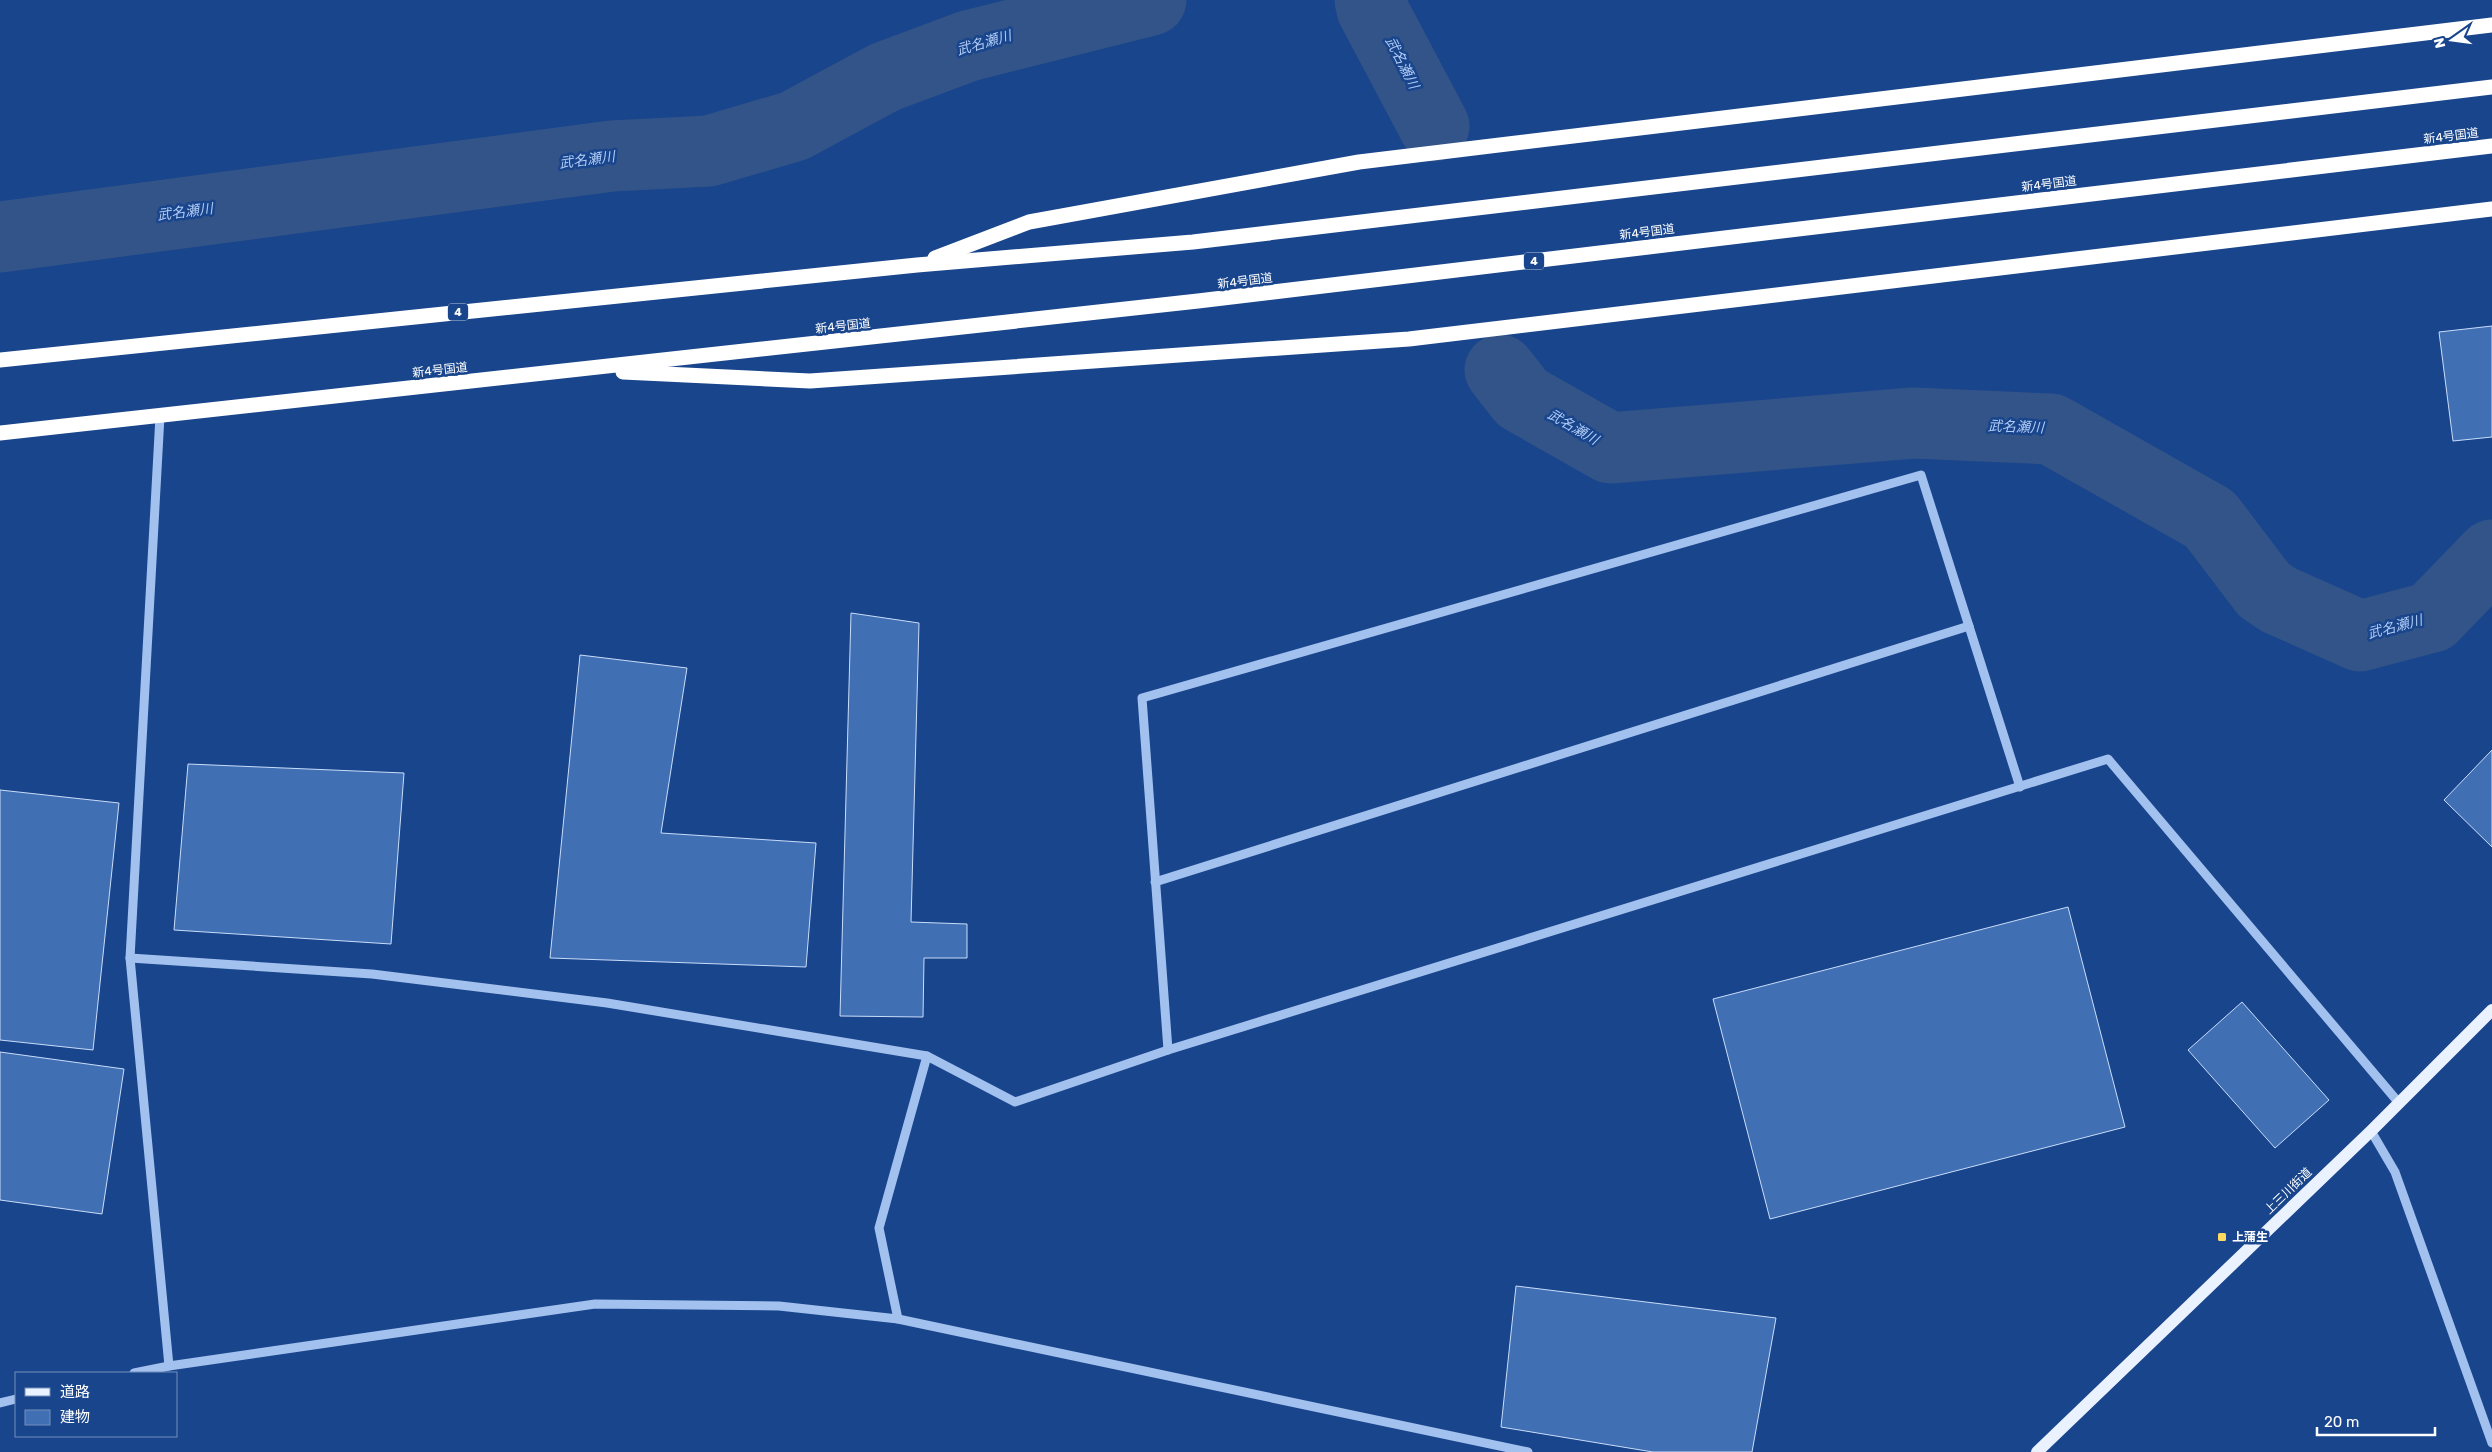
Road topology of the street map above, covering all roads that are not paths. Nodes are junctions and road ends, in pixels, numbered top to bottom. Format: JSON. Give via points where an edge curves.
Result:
{"nodes":[{"id":1,"x":2492,"y":25,"type":"edge"},
{"id":2,"x":2492,"y":87,"type":"edge"},
{"id":3,"x":2492,"y":146,"type":"edge"},
{"id":4,"x":2492,"y":209,"type":"edge"},
{"id":5,"x":917,"y":265,"type":"junction"},
{"id":6,"x":0,"y":360,"type":"edge"},
{"id":7,"x":576,"y":370,"type":"junction"},
{"id":8,"x":160,"y":416,"type":"junction"},
{"id":9,"x":0,"y":433,"type":"edge"},
{"id":10,"x":1970,"y":626,"type":"junction"},
{"id":11,"x":2020,"y":786,"type":"junction"},
{"id":12,"x":1155,"y":882,"type":"junction"},
{"id":13,"x":130,"y":958,"type":"junction"},
{"id":14,"x":2492,"y":1010,"type":"edge"},
{"id":15,"x":1168,"y":1050,"type":"junction"},
{"id":16,"x":928,"y":1056,"type":"junction"},
{"id":17,"x":2399,"y":1103,"type":"junction"},
{"id":18,"x":2371,"y":1132,"type":"junction"},
{"id":19,"x":898,"y":1319,"type":"junction"},
{"id":20,"x":169,"y":1366,"type":"junction"},
{"id":21,"x":139,"y":1372,"type":"edge"},
{"id":22,"x":15,"y":1399,"type":"edge"},
{"id":23,"x":0,"y":1403,"type":"edge"},
{"id":24,"x":2492,"y":1443,"type":"edge"},
{"id":25,"x":1506,"y":1450,"type":"edge"},
{"id":26,"x":1528,"y":1452,"type":"edge"},
{"id":27,"x":2037,"y":1452,"type":"edge"}],
"edges":[{"from":1,"to":5,"type":"highway","via":[[1359,162],[1029,222]]},
{"from":2,"to":5,"type":"highway","number":"4","via":[[1203,241]]},
{"from":3,"to":7,"type":"highway","name":"新4号国道","number":"4","via":[[1208,300]]},
{"from":4,"to":7,"type":"highway","via":[[1408,339],[810,381]]},
{"from":5,"to":6,"type":"highway","number":"4"},
{"from":7,"to":8,"type":"highway","name":"新4号国道","number":"4"},
{"from":8,"to":9,"type":"highway","name":"新4号国道","number":"4"},
{"from":8,"to":13,"type":"street"},
{"from":10,"to":11,"type":"street"},
{"from":10,"to":12,"type":"street"},
{"from":10,"to":12,"type":"street","via":[[1921,475],[1142,698]]},
{"from":11,"to":15,"type":"street"},
{"from":11,"to":17,"type":"street","via":[[2108,759]]},
{"from":12,"to":15,"type":"street"},
{"from":13,"to":16,"type":"street","via":[[372,974],[617,1005]]},
{"from":13,"to":20,"type":"street"},
{"from":14,"to":17,"type":"main road","name":"上三川街道"},
{"from":15,"to":16,"type":"street","via":[[1015,1102]]},
{"from":16,"to":19,"type":"street","via":[[880,1228]]},
{"from":17,"to":18,"type":"main road","name":"上三川街道"},
{"from":18,"to":24,"type":"street","via":[[2395,1172]]},
{"from":18,"to":27,"type":"main road","name":"上三川街道"},
{"from":19,"to":20,"type":"street","via":[[778,1306],[595,1304]]},
{"from":19,"to":25,"type":"street"},
{"from":20,"to":21,"type":"street"},
{"from":22,"to":23,"type":"street"},
{"from":25,"to":26,"type":"street"}]}
